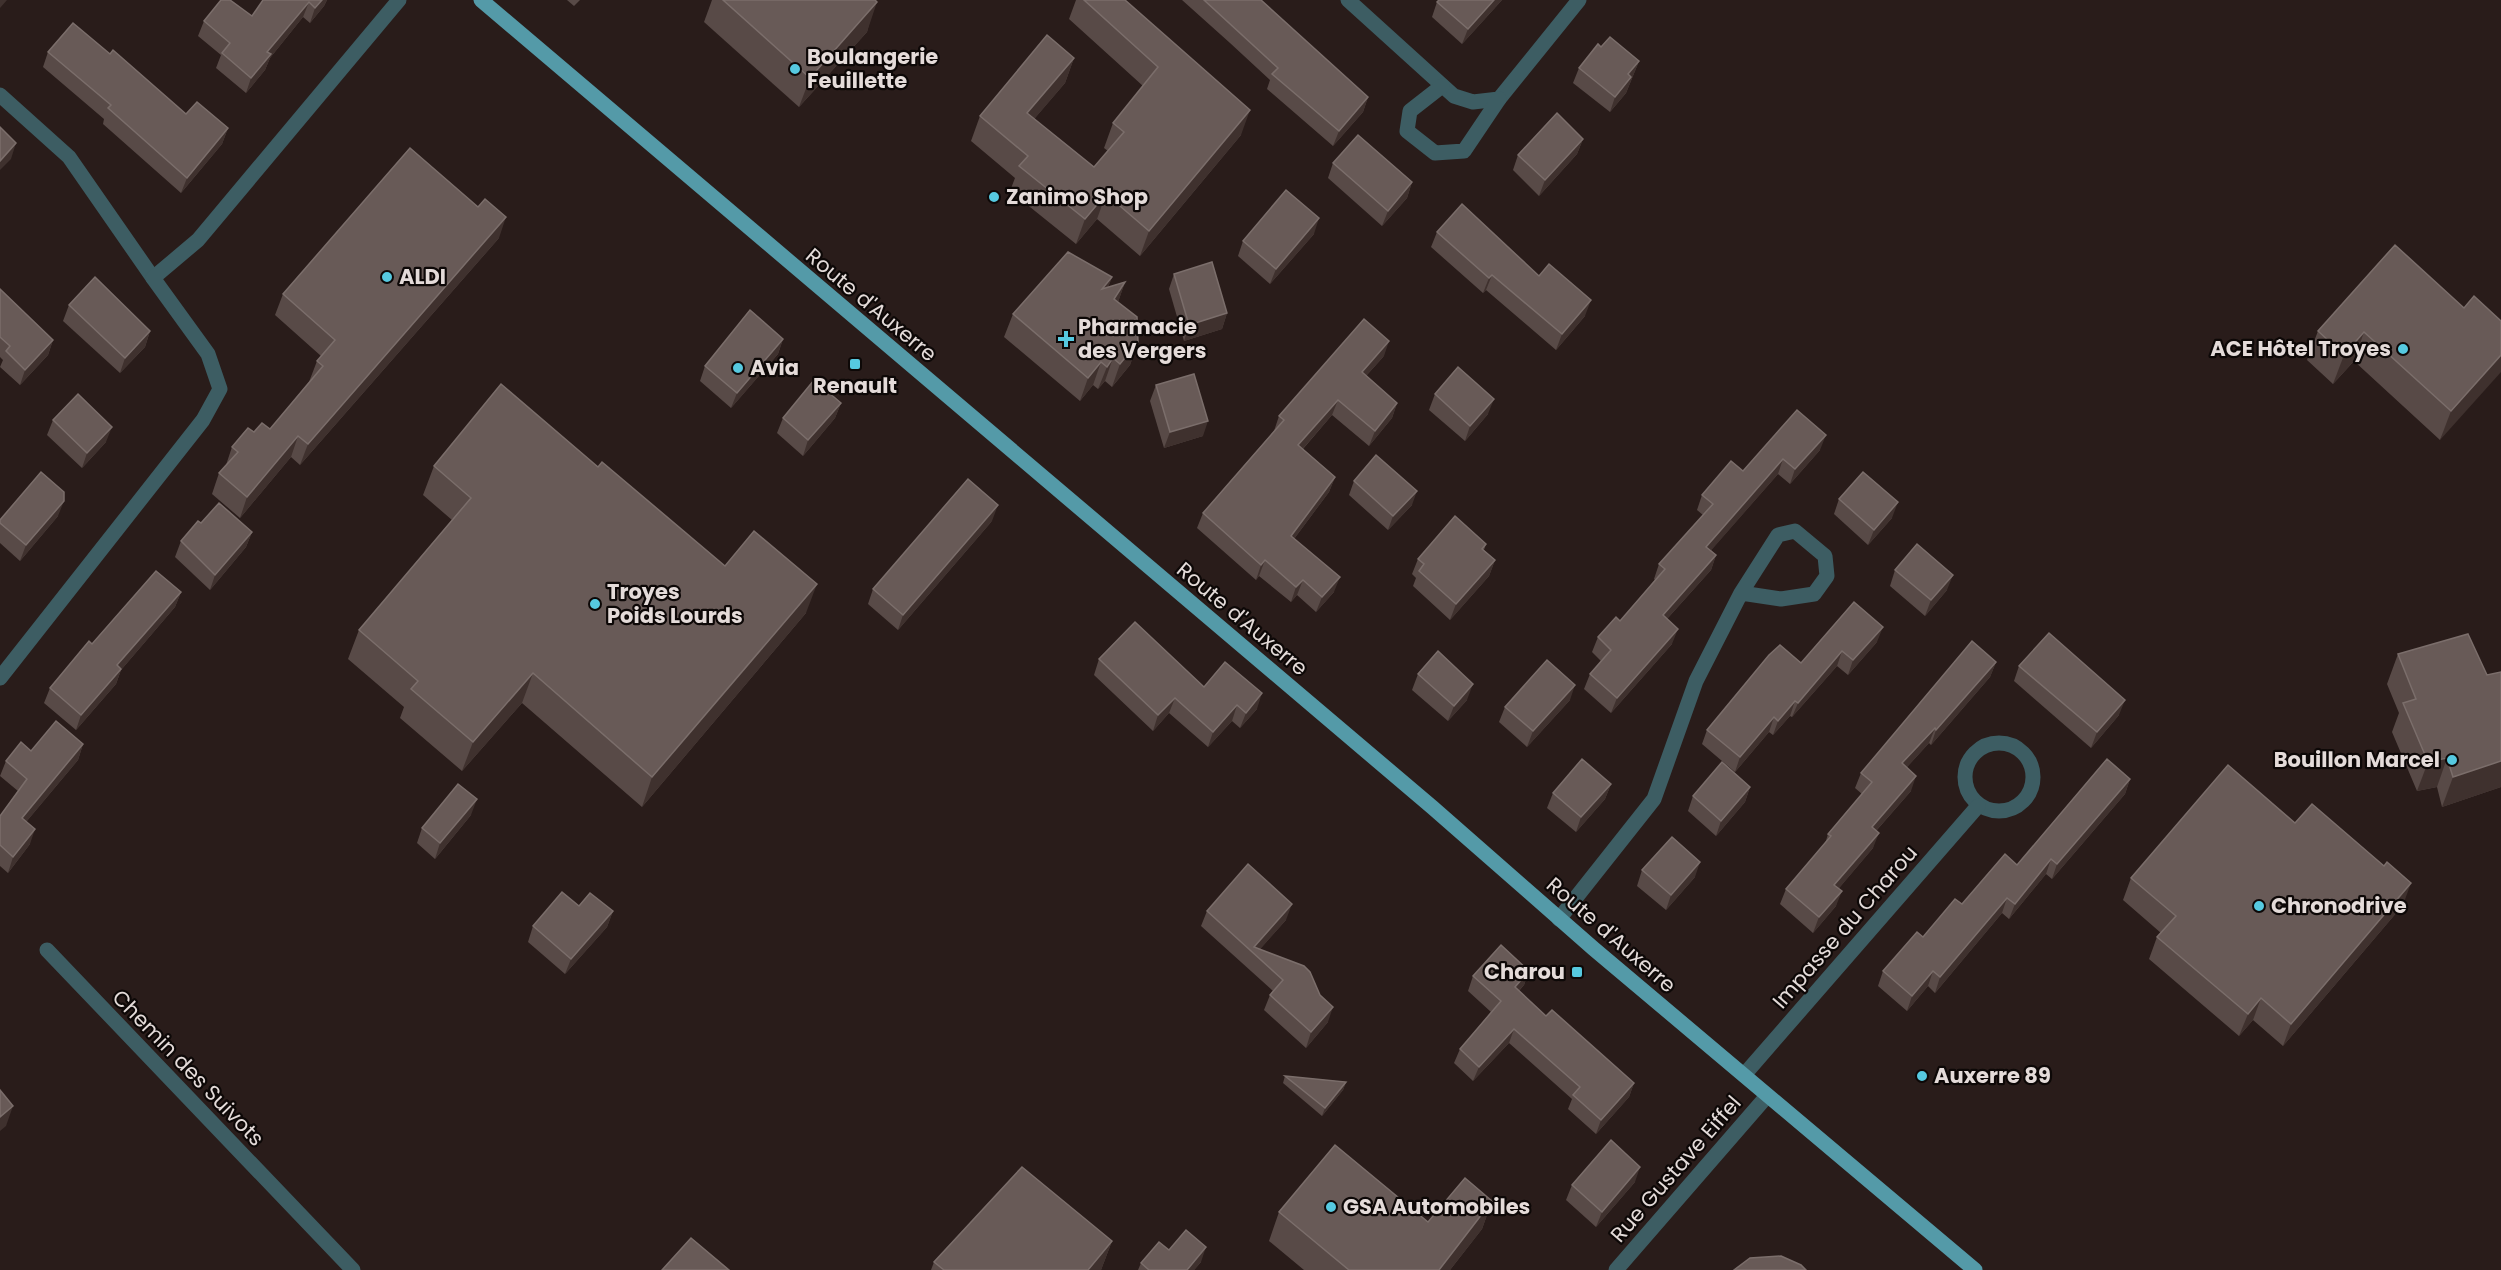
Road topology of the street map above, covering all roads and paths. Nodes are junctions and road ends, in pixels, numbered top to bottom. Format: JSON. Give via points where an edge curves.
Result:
{"nodes":[{"id":1,"x":399,"y":0,"type":"edge"},
{"id":2,"x":481,"y":0,"type":"edge"},
{"id":3,"x":1348,"y":0,"type":"edge"},
{"id":4,"x":1578,"y":0,"type":"edge"},
{"id":5,"x":1442,"y":86,"type":"junction"},
{"id":6,"x":0,"y":95,"type":"edge"},
{"id":7,"x":1499,"y":99,"type":"junction"},
{"id":8,"x":153,"y":278,"type":"junction"},
{"id":9,"x":1741,"y":593,"type":"junction"},
{"id":10,"x":0,"y":678,"type":"edge"},
{"id":11,"x":1978,"y":806,"type":"junction"},
{"id":12,"x":1559,"y":919,"type":"junction"},
{"id":13,"x":47,"y":950,"type":"dead end"},
{"id":14,"x":1744,"y":1075,"type":"junction"},
{"id":15,"x":1767,"y":1096,"type":"junction"},
{"id":16,"x":353,"y":1270,"type":"edge"},
{"id":17,"x":1616,"y":1270,"type":"edge"},
{"id":18,"x":1975,"y":1270,"type":"edge"}],
"edges":[{"from":1,"to":8,"type":"street","via":[[198,240]]},
{"from":2,"to":12,"type":"main road","name":"Route d'Auxerre"},
{"from":3,"to":5,"type":"street"},
{"from":4,"to":7,"type":"street"},
{"from":5,"to":7,"type":"street","via":[[1454,96],[1473,102]]},
{"from":5,"to":7,"type":"street","via":[[1410,111],[1407,131],[1435,153],[1464,151]]},
{"from":6,"to":8,"type":"street","via":[[69,157]]},
{"from":8,"to":10,"type":"street","via":[[208,354],[220,389],[203,420]]},
{"from":9,"to":9,"type":"street","via":[[1778,535],[1795,531],[1825,556],[1827,576],[1814,594],[1781,599]]},
{"from":9,"to":12,"type":"street","via":[[1696,681],[1654,799]]},
{"from":11,"to":11,"type":"street","via":[[1998,813],[2019,807],[2032,789],[2032,767],[2020,749],[2000,742],[1978,748],[1965,766],[1965,788]]},
{"from":11,"to":14,"type":"street","name":"Impasse du Charou"},
{"from":12,"to":14,"type":"main road","name":"Route d'Auxerre"},
{"from":13,"to":16,"type":"street","name":"Chemin des Suivots"},
{"from":14,"to":15,"type":"main road","name":"Route d'Auxerre"},
{"from":15,"to":17,"type":"street","name":"Rue Gustave Eiffel"},
{"from":15,"to":18,"type":"main road","name":"Route d'Auxerre"}]}
